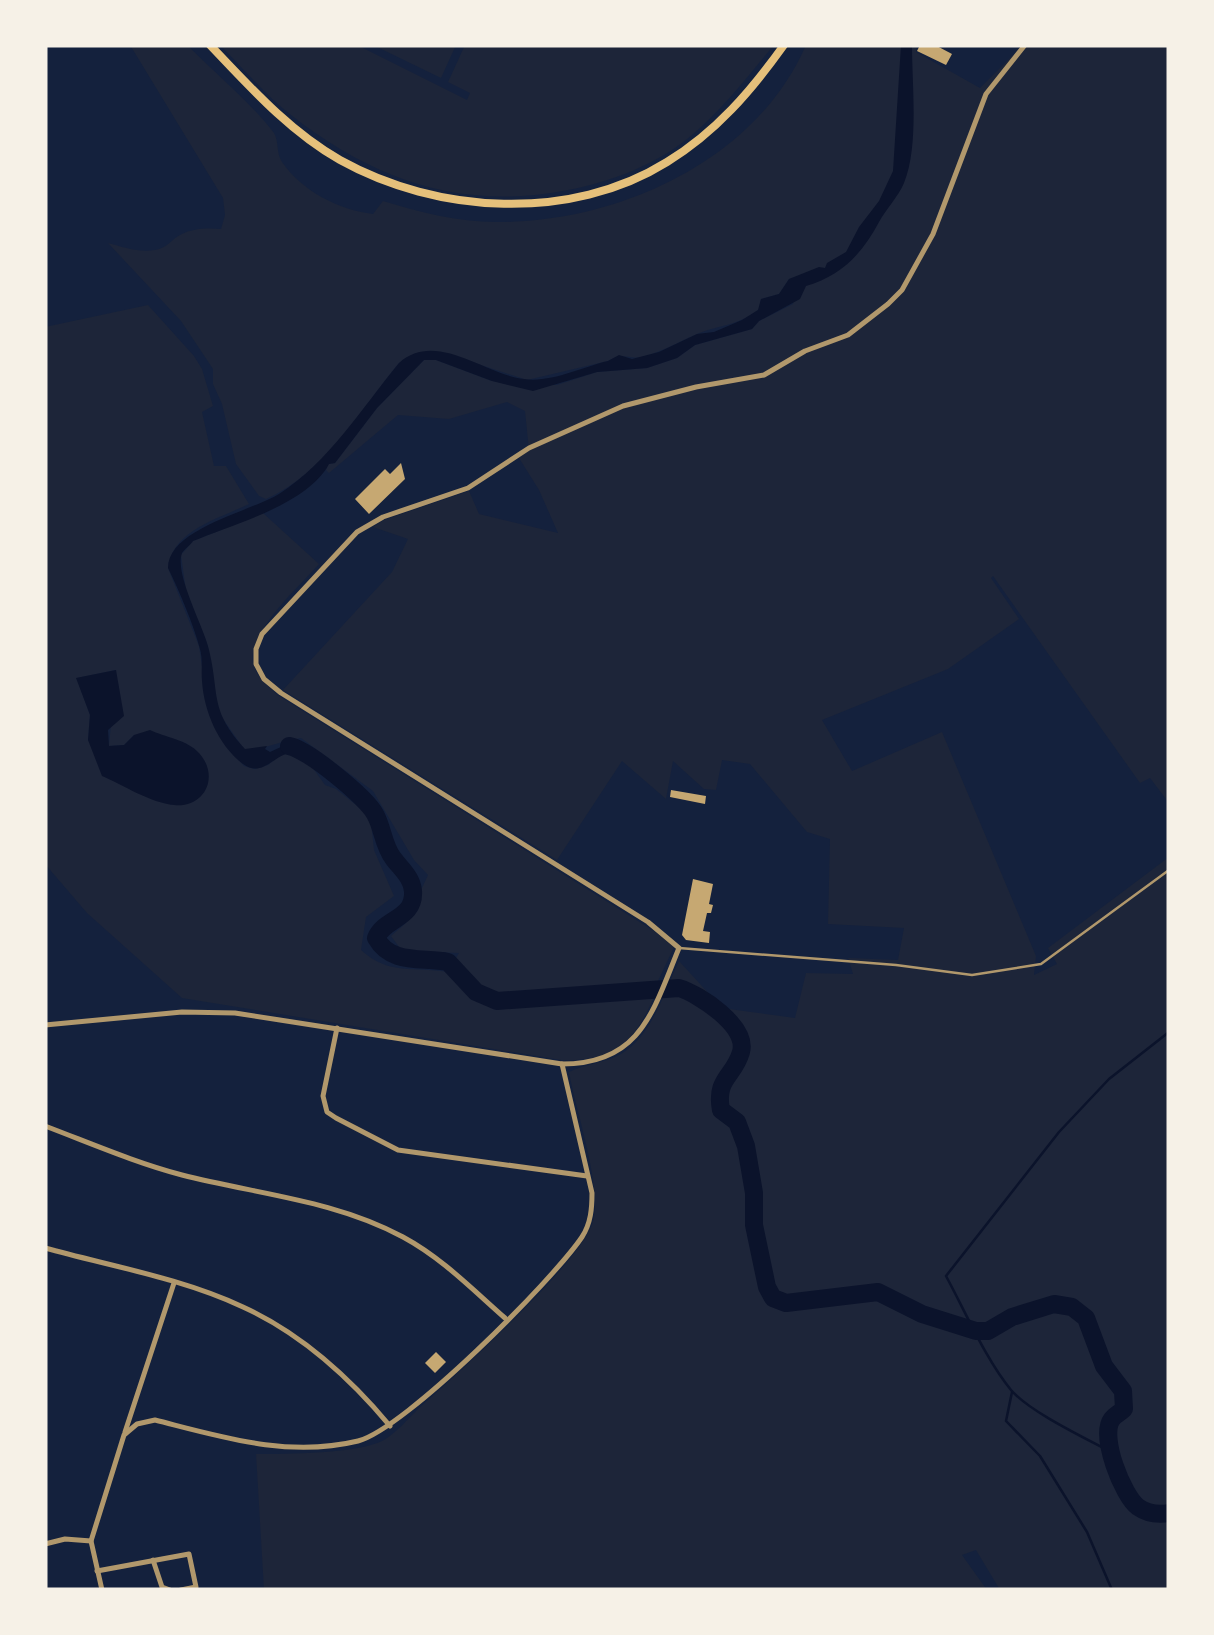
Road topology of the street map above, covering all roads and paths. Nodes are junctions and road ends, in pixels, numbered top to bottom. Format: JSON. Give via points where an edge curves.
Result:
{"nodes":[{"id":1,"x":210,"y":45,"type":"edge"},
{"id":2,"x":784,"y":45,"type":"edge"},
{"id":3,"x":1025,"y":45,"type":"edge"},
{"id":4,"x":1169,"y":870,"type":"edge"},
{"id":5,"x":679,"y":948,"type":"junction"},
{"id":6,"x":45,"y":1025,"type":"edge"},
{"id":7,"x":337,"y":1028,"type":"junction"},
{"id":8,"x":562,"y":1064,"type":"junction"},
{"id":9,"x":45,"y":1126,"type":"edge"},
{"id":10,"x":588,"y":1176,"type":"junction"},
{"id":11,"x":45,"y":1248,"type":"edge"},
{"id":12,"x":174,"y":1283,"type":"junction"},
{"id":13,"x":506,"y":1319,"type":"junction"},
{"id":14,"x":390,"y":1426,"type":"junction"},
{"id":15,"x":124,"y":1435,"type":"junction"},
{"id":16,"x":91,"y":1541,"type":"junction"},
{"id":17,"x":45,"y":1544,"type":"edge"},
{"id":18,"x":153,"y":1560,"type":"junction"},
{"id":19,"x":98,"y":1571,"type":"junction"},
{"id":20,"x":102,"y":1590,"type":"edge"},
{"id":21,"x":170,"y":1590,"type":"edge"},
{"id":22,"x":180,"y":1590,"type":"edge"}],
"edges":[{"from":1,"to":2,"type":"main road","via":[[292,126],[339,160],[434,196],[500,204],[590,193],[664,164],[743,100]]},
{"from":3,"to":5,"type":"street","via":[[986,94],[933,234],[902,290],[872,318],[764,375],[623,406],[529,448],[468,488],[383,517],[357,532],[262,634],[256,664],[281,693],[618,902]]},
{"from":4,"to":5,"type":"lane","via":[[1041,964],[972,975]]},
{"from":5,"to":8,"type":"street","via":[[636,1038],[597,1061]]},
{"from":6,"to":7,"type":"street","via":[[235,1012]]},
{"from":7,"to":8,"type":"street"},
{"from":7,"to":10,"type":"street","via":[[323,1096],[336,1118],[398,1150]]},
{"from":8,"to":10,"type":"street"},
{"from":9,"to":13,"type":"street","via":[[182,1175],[358,1217],[440,1261]]},
{"from":10,"to":13,"type":"street","via":[[592,1207],[584,1234]]},
{"from":11,"to":12,"type":"street"},
{"from":12,"to":14,"type":"street","via":[[274,1323],[344,1377]]},
{"from":12,"to":15,"type":"street"},
{"from":13,"to":14,"type":"street"},
{"from":14,"to":15,"type":"street","via":[[361,1440],[281,1448],[155,1420]]},
{"from":15,"to":16,"type":"street"},
{"from":16,"to":17,"type":"street"},
{"from":16,"to":19,"type":"street"},
{"from":18,"to":19,"type":"street"},
{"from":18,"to":21,"type":"street","via":[[162,1587]]},
{"from":18,"to":22,"type":"street","via":[[189,1554],[196,1587]]},
{"from":19,"to":20,"type":"street"}]}
